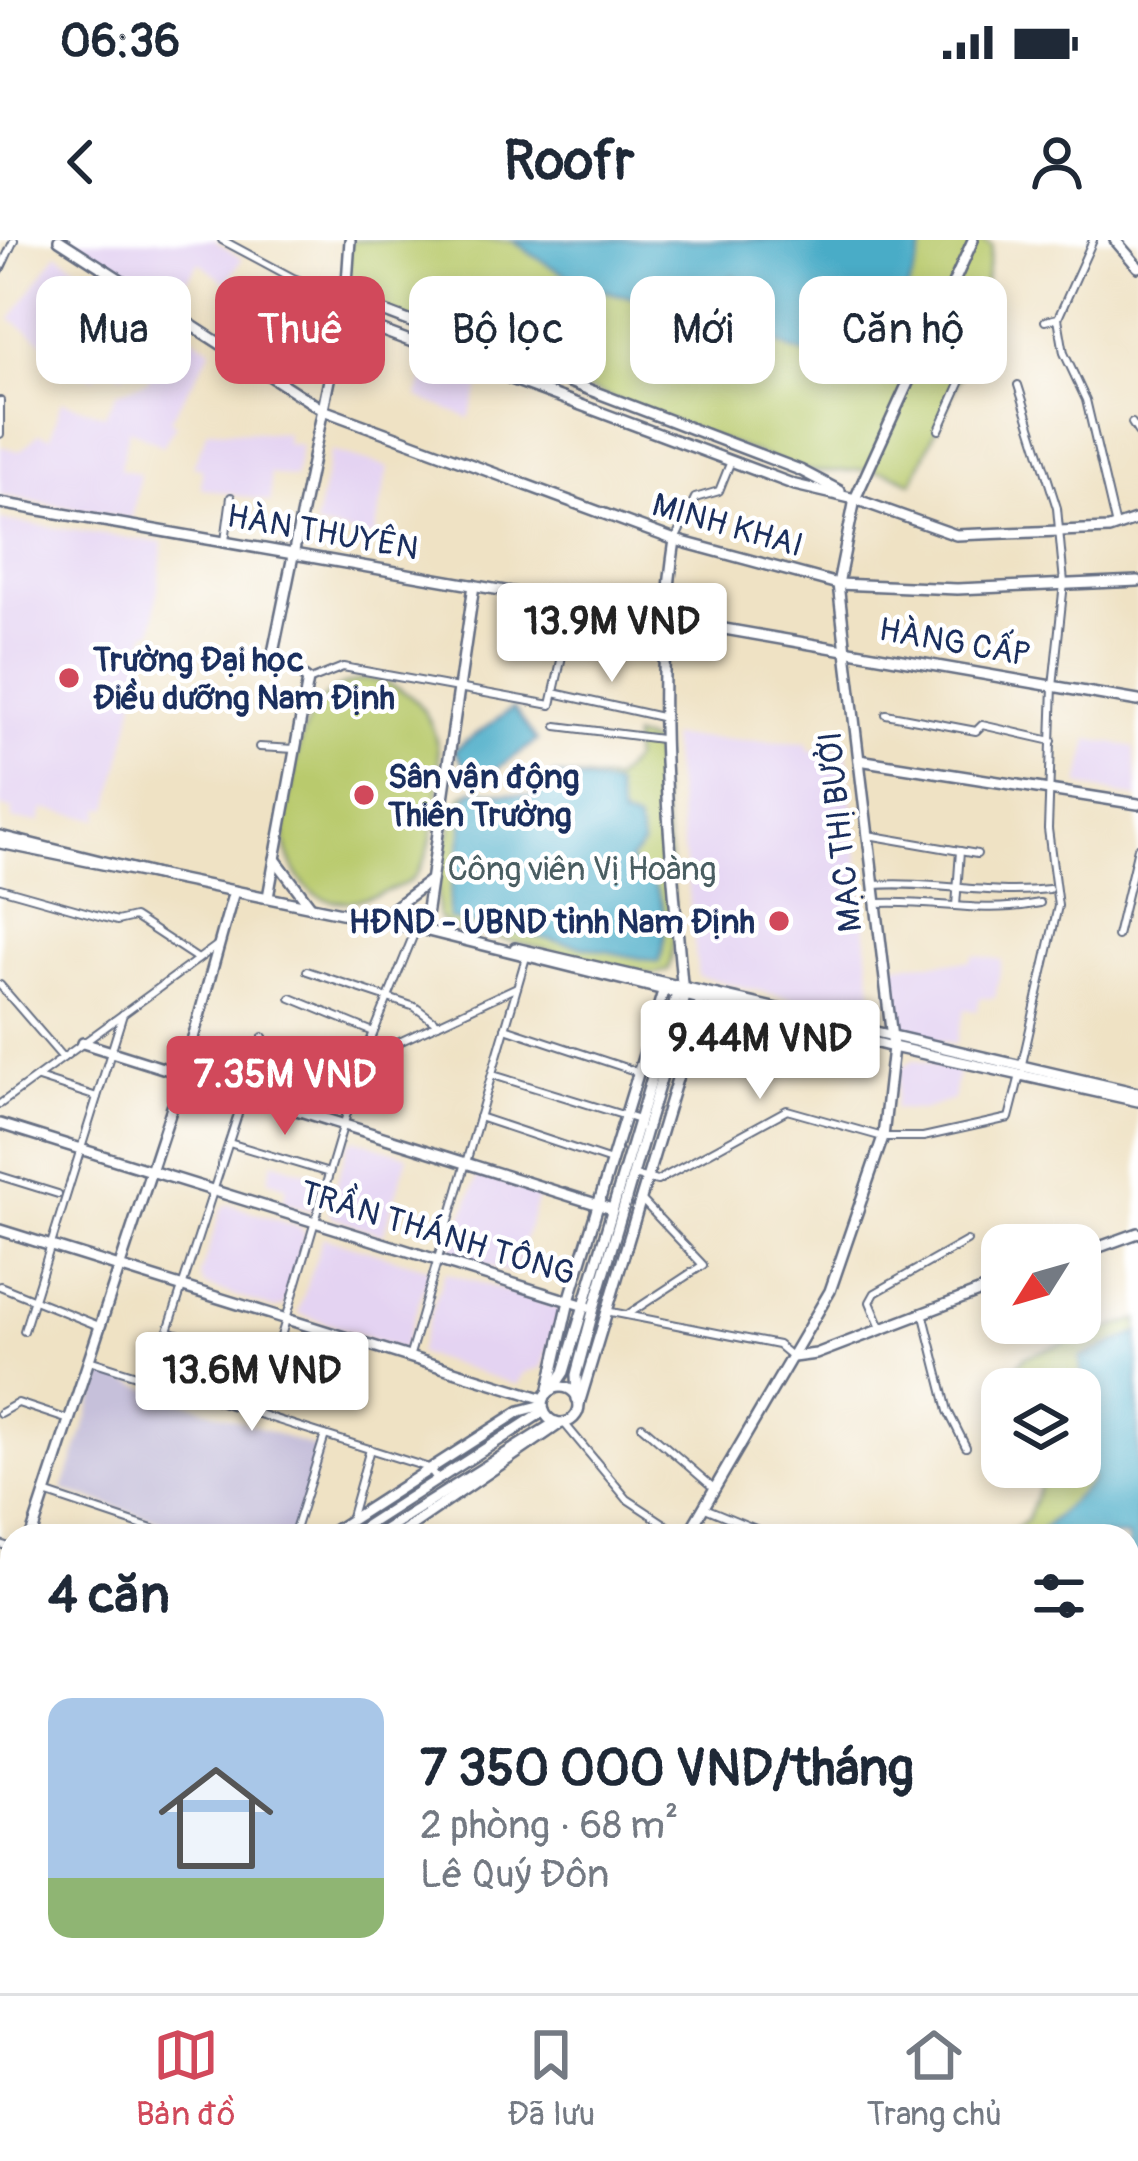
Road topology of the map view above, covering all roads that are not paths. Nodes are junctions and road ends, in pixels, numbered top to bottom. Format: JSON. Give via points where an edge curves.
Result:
{"nodes":[{"id":1,"x":14,"y":240,"type":"edge"},
{"id":2,"x":59,"y":240,"type":"edge"},
{"id":3,"x":222,"y":240,"type":"edge"},
{"id":4,"x":350,"y":240,"type":"edge"},
{"id":5,"x":973,"y":240,"type":"edge"},
{"id":6,"x":1093,"y":240,"type":"edge"},
{"id":7,"x":1114,"y":240,"type":"edge"},
{"id":8,"x":1138,"y":267,"type":"edge"},
{"id":9,"x":0,"y":270,"type":"edge"},
{"id":10,"x":289,"y":276,"type":"edge"},
{"id":11,"x":347,"y":276,"type":"edge"},
{"id":12,"x":957,"y":276,"type":"edge"},
{"id":13,"x":385,"y":312,"type":"edge"},
{"id":14,"x":1058,"y":318,"type":"junction"},
{"id":15,"x":1045,"y":321,"type":"dead end"},
{"id":16,"x":385,"y":333,"type":"edge"},
{"id":17,"x":328,"y":384,"type":"edge"},
{"id":18,"x":908,"y":384,"type":"edge"},
{"id":19,"x":960,"y":384,"type":"edge"},
{"id":20,"x":1018,"y":385,"type":"dead end"},
{"id":21,"x":0,"y":401,"type":"edge"},
{"id":22,"x":323,"y":410,"type":"junction"},
{"id":23,"x":1132,"y":423,"type":"dead end"},
{"id":24,"x":940,"y":430,"type":"dead end"},
{"id":25,"x":1138,"y":432,"type":"edge"},
{"id":26,"x":0,"y":434,"type":"edge"},
{"id":27,"x":731,"y":461,"type":"junction"},
{"id":28,"x":231,"y":497,"type":"dead end"},
{"id":29,"x":855,"y":499,"type":"junction"},
{"id":30,"x":0,"y":503,"type":"edge"},
{"id":31,"x":1138,"y":519,"type":"edge"},
{"id":32,"x":1116,"y":527,"type":"junction"},
{"id":33,"x":1061,"y":531,"type":"junction"},
{"id":34,"x":675,"y":540,"type":"junction"},
{"id":35,"x":225,"y":541,"type":"junction"},
{"id":36,"x":294,"y":553,"type":"junction"},
{"id":37,"x":1138,"y":581,"type":"edge"},
{"id":38,"x":1064,"y":583,"type":"junction"},
{"id":39,"x":838,"y":584,"type":"junction"},
{"id":40,"x":474,"y":585,"type":"junction"},
{"id":41,"x":574,"y":603,"type":"junction"},
{"id":42,"x":663,"y":619,"type":"junction"},
{"id":43,"x":849,"y":649,"type":"junction"},
{"id":44,"x":308,"y":681,"type":"junction"},
{"id":45,"x":1053,"y":686,"type":"junction"},
{"id":46,"x":456,"y":688,"type":"junction"},
{"id":47,"x":554,"y":694,"type":"junction"},
{"id":48,"x":1138,"y":701,"type":"edge"},
{"id":49,"x":886,"y":714,"type":"dead end"},
{"id":50,"x":661,"y":717,"type":"junction"},
{"id":51,"x":557,"y":726,"type":"dead end"},
{"id":52,"x":661,"y":739,"type":"junction"},
{"id":53,"x":1052,"y":741,"type":"junction"},
{"id":54,"x":259,"y":747,"type":"dead end"},
{"id":55,"x":295,"y":749,"type":"junction"},
{"id":56,"x":859,"y":760,"type":"junction"},
{"id":57,"x":1052,"y":790,"type":"junction"},
{"id":58,"x":1138,"y":804,"type":"edge"},
{"id":59,"x":866,"y":835,"type":"junction"},
{"id":60,"x":0,"y":839,"type":"edge"},
{"id":61,"x":1138,"y":848,"type":"edge"},
{"id":62,"x":961,"y":851,"type":"junction"},
{"id":63,"x":977,"y":854,"type":"dead end"},
{"id":64,"x":275,"y":859,"type":"junction"},
{"id":65,"x":431,"y":880,"type":"junction"},
{"id":66,"x":870,"y":885,"type":"junction"},
{"id":67,"x":0,"y":888,"type":"edge"},
{"id":68,"x":1049,"y":889,"type":"dead end"},
{"id":69,"x":957,"y":890,"type":"junction"},
{"id":70,"x":234,"y":891,"type":"junction"},
{"id":71,"x":268,"y":897,"type":"junction"},
{"id":72,"x":872,"y":903,"type":"junction"},
{"id":73,"x":1040,"y":903,"type":"dead end"},
{"id":74,"x":956,"y":906,"type":"junction"},
{"id":75,"x":311,"y":907,"type":"junction"},
{"id":76,"x":377,"y":920,"type":"junction"},
{"id":77,"x":420,"y":930,"type":"junction"},
{"id":78,"x":1117,"y":936,"type":"dead end"},
{"id":79,"x":457,"y":938,"type":"junction"},
{"id":80,"x":222,"y":941,"type":"junction"},
{"id":81,"x":526,"y":957,"type":"junction"},
{"id":82,"x":198,"y":959,"type":"junction"},
{"id":83,"x":307,"y":971,"type":"dead end"},
{"id":84,"x":665,"y":984,"type":"junction"},
{"id":85,"x":0,"y":986,"type":"edge"},
{"id":86,"x":518,"y":986,"type":"junction"},
{"id":87,"x":680,"y":987,"type":"junction"},
{"id":88,"x":698,"y":993,"type":"junction"},
{"id":89,"x":389,"y":997,"type":"junction"},
{"id":90,"x":291,"y":998,"type":"dead end"},
{"id":91,"x":123,"y":1014,"type":"junction"},
{"id":92,"x":438,"y":1024,"type":"junction"},
{"id":93,"x":506,"y":1028,"type":"junction"},
{"id":94,"x":373,"y":1031,"type":"junction"},
{"id":95,"x":890,"y":1032,"type":"junction"},
{"id":96,"x":263,"y":1037,"type":"dead end"},
{"id":97,"x":83,"y":1043,"type":"junction"},
{"id":98,"x":893,"y":1047,"type":"junction"},
{"id":99,"x":112,"y":1052,"type":"junction"},
{"id":100,"x":63,"y":1058,"type":"junction"},
{"id":101,"x":363,"y":1059,"type":"junction"},
{"id":102,"x":1021,"y":1069,"type":"junction"},
{"id":103,"x":638,"y":1072,"type":"junction"},
{"id":104,"x":183,"y":1074,"type":"junction"},
{"id":105,"x":492,"y":1075,"type":"junction"},
{"id":106,"x":37,"y":1077,"type":"junction"},
{"id":107,"x":245,"y":1094,"type":"junction"},
{"id":108,"x":97,"y":1097,"type":"junction"},
{"id":109,"x":1138,"y":1097,"type":"edge"},
{"id":110,"x":0,"y":1104,"type":"edge"},
{"id":111,"x":625,"y":1115,"type":"junction"},
{"id":112,"x":479,"y":1117,"type":"junction"},
{"id":113,"x":639,"y":1120,"type":"junction"},
{"id":114,"x":0,"y":1124,"type":"edge"},
{"id":115,"x":343,"y":1126,"type":"junction"},
{"id":116,"x":884,"y":1137,"type":"junction"},
{"id":117,"x":229,"y":1143,"type":"junction"},
{"id":118,"x":80,"y":1148,"type":"junction"},
{"id":119,"x":611,"y":1161,"type":"junction"},
{"id":120,"x":466,"y":1163,"type":"junction"},
{"id":121,"x":150,"y":1172,"type":"junction"},
{"id":122,"x":329,"y":1173,"type":"junction"},
{"id":123,"x":0,"y":1176,"type":"edge"},
{"id":124,"x":639,"y":1177,"type":"junction"},
{"id":125,"x":214,"y":1190,"type":"junction"},
{"id":126,"x":58,"y":1194,"type":"dead end"},
{"id":127,"x":640,"y":1198,"type":"junction"},
{"id":128,"x":598,"y":1204,"type":"junction"},
{"id":129,"x":612,"y":1209,"type":"junction"},
{"id":130,"x":314,"y":1222,"type":"junction"},
{"id":131,"x":0,"y":1230,"type":"edge"},
{"id":132,"x":1138,"y":1233,"type":"edge"},
{"id":133,"x":967,"y":1241,"type":"dead end"},
{"id":134,"x":1101,"y":1246,"type":"edge"},
{"id":135,"x":50,"y":1247,"type":"junction"},
{"id":136,"x":437,"y":1260,"type":"junction"},
{"id":137,"x":120,"y":1267,"type":"junction"},
{"id":138,"x":0,"y":1286,"type":"edge"},
{"id":139,"x":182,"y":1287,"type":"junction"},
{"id":140,"x":981,"y":1291,"type":"edge"},
{"id":141,"x":35,"y":1298,"type":"junction"},
{"id":142,"x":575,"y":1303,"type":"junction"},
{"id":143,"x":593,"y":1308,"type":"junction"},
{"id":144,"x":607,"y":1311,"type":"junction"},
{"id":145,"x":923,"y":1312,"type":"junction"},
{"id":146,"x":627,"y":1315,"type":"junction"},
{"id":147,"x":285,"y":1320,"type":"junction"},
{"id":148,"x":99,"y":1326,"type":"junction"},
{"id":149,"x":881,"y":1328,"type":"junction"},
{"id":150,"x":168,"y":1330,"type":"junction"},
{"id":151,"x":24,"y":1331,"type":"dead end"},
{"id":152,"x":409,"y":1358,"type":"junction"},
{"id":153,"x":793,"y":1358,"type":"junction"},
{"id":154,"x":89,"y":1360,"type":"junction"},
{"id":155,"x":272,"y":1365,"type":"junction"},
{"id":156,"x":152,"y":1380,"type":"junction"},
{"id":157,"x":546,"y":1400,"type":"junction"},
{"id":158,"x":578,"y":1402,"type":"junction"},
{"id":159,"x":0,"y":1413,"type":"edge"},
{"id":160,"x":257,"y":1414,"type":"junction"},
{"id":161,"x":69,"y":1420,"type":"junction"},
{"id":162,"x":560,"y":1423,"type":"junction"},
{"id":163,"x":642,"y":1426,"type":"dead end"},
{"id":164,"x":326,"y":1435,"type":"junction"},
{"id":165,"x":966,"y":1447,"type":"dead end"},
{"id":166,"x":370,"y":1449,"type":"junction"},
{"id":167,"x":429,"y":1468,"type":"junction"},
{"id":168,"x":437,"y":1479,"type":"junction"},
{"id":169,"x":716,"y":1489,"type":"junction"},
{"id":170,"x":48,"y":1494,"type":"junction"},
{"id":171,"x":449,"y":1494,"type":"junction"},
{"id":172,"x":705,"y":1508,"type":"junction"},
{"id":173,"x":350,"y":1520,"type":"junction"},
{"id":174,"x":36,"y":1524,"type":"edge"},
{"id":175,"x":137,"y":1524,"type":"edge"},
{"id":176,"x":296,"y":1524,"type":"edge"},
{"id":177,"x":344,"y":1524,"type":"edge"},
{"id":178,"x":368,"y":1524,"type":"edge"},
{"id":179,"x":396,"y":1524,"type":"edge"},
{"id":180,"x":411,"y":1524,"type":"edge"},
{"id":181,"x":666,"y":1524,"type":"edge"},
{"id":182,"x":694,"y":1524,"type":"edge"},
{"id":183,"x":744,"y":1524,"type":"edge"}],
"edges":[{"from":1,"to":9,"type":"street"},
{"from":2,"to":22,"type":"street","name":"MINH KHAI"},
{"from":3,"to":10,"type":"street"},
{"from":4,"to":11,"type":"street"},
{"from":5,"to":12,"type":"street","name":"MẠC THỊ BƯỞI"},
{"from":6,"to":14,"type":"street"},
{"from":7,"to":8,"type":"street"},
{"from":13,"to":29,"type":"street","via":[[800,470]]},
{"from":14,"to":15,"type":"street"},
{"from":14,"to":32,"type":"street"},
{"from":16,"to":27,"type":"street"},
{"from":17,"to":22,"type":"street"},
{"from":18,"to":29,"type":"street","name":"MẠC THỊ BƯỞI"},
{"from":19,"to":24,"type":"street"},
{"from":20,"to":33,"type":"street"},
{"from":21,"to":26,"type":"street"},
{"from":22,"to":34,"type":"street","name":"MINH KHAI"},
{"from":22,"to":36,"type":"street"},
{"from":23,"to":25,"type":"street"},
{"from":27,"to":29,"type":"street"},
{"from":27,"to":34,"type":"street","via":[[718,491],[695,498]]},
{"from":28,"to":35,"type":"street"},
{"from":29,"to":33,"type":"street","via":[[956,535]]},
{"from":29,"to":39,"type":"street","name":"MẠC THỊ BƯỞI"},
{"from":30,"to":35,"type":"street","name":"HÀN THUYÊN"},
{"from":31,"to":32,"type":"street"},
{"from":32,"to":33,"type":"street"},
{"from":33,"to":38,"type":"street"},
{"from":34,"to":39,"type":"street","name":"MINH KHAI"},
{"from":34,"to":42,"type":"street"},
{"from":35,"to":36,"type":"street","name":"HÀN THUYÊN"},
{"from":36,"to":40,"type":"street","name":"HÀN THUYÊN"},
{"from":36,"to":44,"type":"street","via":[[273,653]]},
{"from":37,"to":38,"type":"street","name":"MINH KHAI"},
{"from":38,"to":39,"type":"street","name":"MINH KHAI"},
{"from":38,"to":45,"type":"street"},
{"from":39,"to":43,"type":"street","name":"MẠC THỊ BƯỞI"},
{"from":40,"to":41,"type":"street","name":"HÀN THUYÊN"},
{"from":40,"to":46,"type":"street"},
{"from":41,"to":42,"type":"street","name":"HÀN THUYÊN"},
{"from":41,"to":47,"type":"street"},
{"from":42,"to":43,"type":"street","name":"HÀN THUYÊN"},
{"from":42,"to":50,"type":"street"},
{"from":43,"to":45,"type":"street","name":"HÀNG CẤP"},
{"from":43,"to":56,"type":"street","name":"MẠC THỊ BƯỞI"},
{"from":44,"to":46,"type":"street","via":[[343,668]]},
{"from":44,"to":55,"type":"street"},
{"from":45,"to":48,"type":"street","name":"HÀNG CẤP"},
{"from":45,"to":53,"type":"street"},
{"from":46,"to":47,"type":"street","via":[[551,705]]},
{"from":46,"to":65,"type":"street"},
{"from":47,"to":50,"type":"street"},
{"from":49,"to":53,"type":"street"},
{"from":50,"to":52,"type":"street"},
{"from":51,"to":52,"type":"street"},
{"from":52,"to":87,"type":"street"},
{"from":53,"to":57,"type":"street"},
{"from":54,"to":55,"type":"street"},
{"from":55,"to":64,"type":"street"},
{"from":56,"to":57,"type":"street"},
{"from":56,"to":59,"type":"street","name":"MẠC THỊ BƯỞI"},
{"from":57,"to":58,"type":"street"},
{"from":57,"to":102,"type":"street","via":[[1048,829],[1058,906]]},
{"from":59,"to":62,"type":"street"},
{"from":59,"to":66,"type":"street","name":"MẠC THỊ BƯỞI"},
{"from":60,"to":70,"type":"street"},
{"from":61,"to":78,"type":"street"},
{"from":62,"to":63,"type":"street"},
{"from":62,"to":69,"type":"street"},
{"from":64,"to":71,"type":"street"},
{"from":64,"to":75,"type":"street"},
{"from":65,"to":76,"type":"street"},
{"from":65,"to":77,"type":"street"},
{"from":66,"to":69,"type":"street"},
{"from":66,"to":72,"type":"street","name":"MẠC THỊ BƯỞI"},
{"from":67,"to":82,"type":"street","via":[[117,921],[134,917]]},
{"from":68,"to":69,"type":"street"},
{"from":69,"to":74,"type":"street"},
{"from":70,"to":71,"type":"street"},
{"from":70,"to":80,"type":"street"},
{"from":71,"to":75,"type":"street"},
{"from":72,"to":74,"type":"street"},
{"from":72,"to":95,"type":"street","name":"MẠC THỊ BƯỞI"},
{"from":73,"to":74,"type":"street","via":[[995,912]]},
{"from":75,"to":76,"type":"street"},
{"from":76,"to":77,"type":"street"},
{"from":77,"to":79,"type":"street"},
{"from":77,"to":89,"type":"street"},
{"from":79,"to":81,"type":"street"},
{"from":79,"to":84,"type":"street"},
{"from":80,"to":82,"type":"street"},
{"from":80,"to":104,"type":"street"},
{"from":81,"to":84,"type":"street"},
{"from":81,"to":86,"type":"street"},
{"from":82,"to":91,"type":"street"},
{"from":83,"to":89,"type":"street"},
{"from":84,"to":87,"type":"street"},
{"from":84,"to":103,"type":"street"},
{"from":85,"to":100,"type":"street"},
{"from":86,"to":92,"type":"street"},
{"from":86,"to":93,"type":"street"},
{"from":87,"to":88,"type":"street"},
{"from":87,"to":113,"type":"street"},
{"from":88,"to":95,"type":"street"},
{"from":88,"to":98,"type":"street"},
{"from":88,"to":124,"type":"street"},
{"from":89,"to":92,"type":"street"},
{"from":89,"to":94,"type":"street"},
{"from":90,"to":94,"type":"street"},
{"from":91,"to":97,"type":"street"},
{"from":91,"to":99,"type":"street"},
{"from":92,"to":101,"type":"street"},
{"from":93,"to":103,"type":"street"},
{"from":93,"to":105,"type":"street"},
{"from":94,"to":101,"type":"street"},
{"from":95,"to":98,"type":"street","name":"MẠC THỊ BƯỞI"},
{"from":95,"to":102,"type":"street"},
{"from":96,"to":107,"type":"street"},
{"from":97,"to":99,"type":"street"},
{"from":97,"to":100,"type":"street"},
{"from":98,"to":102,"type":"street"},
{"from":98,"to":116,"type":"street","name":"MẠC THỊ BƯỞI"},
{"from":99,"to":104,"type":"street"},
{"from":99,"to":108,"type":"street"},
{"from":100,"to":106,"type":"street"},
{"from":101,"to":115,"type":"street"},
{"from":102,"to":109,"type":"street"},
{"from":102,"to":116,"type":"street","via":[[1009,1118]]},
{"from":103,"to":111,"type":"street"},
{"from":104,"to":107,"type":"street"},
{"from":104,"to":121,"type":"street"},
{"from":105,"to":111,"type":"street"},
{"from":105,"to":112,"type":"street"},
{"from":106,"to":108,"type":"street"},
{"from":106,"to":110,"type":"street"},
{"from":107,"to":115,"type":"street"},
{"from":107,"to":117,"type":"street"},
{"from":108,"to":118,"type":"street"},
{"from":111,"to":113,"type":"street"},
{"from":111,"to":119,"type":"street"},
{"from":112,"to":119,"type":"street"},
{"from":112,"to":120,"type":"street"},
{"from":113,"to":129,"type":"street"},
{"from":114,"to":118,"type":"street","name":"TRẦN THÁNH TÔNG"},
{"from":115,"to":120,"type":"street"},
{"from":115,"to":122,"type":"street"},
{"from":116,"to":124,"type":"street","via":[[787,1110],[657,1181]]},
{"from":116,"to":153,"type":"street","name":"MẠC THỊ BƯỞI","via":[[830,1291]]},
{"from":117,"to":122,"type":"street"},
{"from":117,"to":125,"type":"street"},
{"from":118,"to":121,"type":"street","name":"TRẦN THÁNH TÔNG"},
{"from":118,"to":135,"type":"street"},
{"from":119,"to":128,"type":"street"},
{"from":120,"to":128,"type":"street"},
{"from":120,"to":136,"type":"street"},
{"from":121,"to":125,"type":"street","name":"TRẦN THÁNH TÔNG"},
{"from":121,"to":137,"type":"street"},
{"from":122,"to":130,"type":"street"},
{"from":123,"to":126,"type":"street"},
{"from":124,"to":127,"type":"street"},
{"from":124,"to":143,"type":"street"},
{"from":125,"to":130,"type":"street","name":"TRẦN THÁNH TÔNG"},
{"from":125,"to":139,"type":"street"},
{"from":127,"to":144,"type":"street"},
{"from":127,"to":146,"type":"street","via":[[703,1265]]},
{"from":128,"to":129,"type":"street"},
{"from":128,"to":142,"type":"street"},
{"from":129,"to":142,"type":"street"},
{"from":130,"to":136,"type":"street","name":"TRẦN THÁNH TÔNG"},
{"from":130,"to":147,"type":"street"},
{"from":131,"to":135,"type":"street"},
{"from":132,"to":134,"type":"street"},
{"from":133,"to":149,"type":"street","via":[[875,1293],[870,1302]]},
{"from":135,"to":137,"type":"street"},
{"from":135,"to":141,"type":"street"},
{"from":136,"to":142,"type":"street","name":"TRẦN THÁNH TÔNG"},
{"from":136,"to":152,"type":"street"},
{"from":137,"to":139,"type":"street"},
{"from":137,"to":148,"type":"street"},
{"from":138,"to":141,"type":"street"},
{"from":139,"to":147,"type":"street"},
{"from":139,"to":150,"type":"street"},
{"from":140,"to":145,"type":"street"},
{"from":141,"to":148,"type":"street"},
{"from":141,"to":151,"type":"street"},
{"from":142,"to":143,"type":"street","name":"TRẦN THÁNH TÔNG"},
{"from":142,"to":157,"type":"street","via":[[564,1372]]},
{"from":143,"to":144,"type":"street","name":"TRẦN THÁNH TÔNG"},
{"from":143,"to":158,"type":"street","via":[[576,1375]]},
{"from":144,"to":146,"type":"street","name":"TRẦN THÁNH TÔNG"},
{"from":144,"to":158,"type":"street"},
{"from":145,"to":149,"type":"street"},
{"from":145,"to":165,"type":"street","via":[[948,1411]]},
{"from":146,"to":153,"type":"street","name":"TRẦN THÁNH TÔNG","via":[[778,1345]]},
{"from":147,"to":152,"type":"street"},
{"from":147,"to":155,"type":"street"},
{"from":148,"to":154,"type":"street"},
{"from":149,"to":153,"type":"street"},
{"from":150,"to":155,"type":"street"},
{"from":150,"to":156,"type":"street"},
{"from":152,"to":157,"type":"street"},
{"from":153,"to":169,"type":"street","name":"MẠC THỊ BƯỞI"},
{"from":154,"to":156,"type":"street"},
{"from":154,"to":161,"type":"street"},
{"from":155,"to":160,"type":"street"},
{"from":156,"to":160,"type":"street"},
{"from":157,"to":158,"type":"street","via":[[570,1390]]},
{"from":157,"to":162,"type":"street"},
{"from":157,"to":167,"type":"street"},
{"from":157,"to":168,"type":"street"},
{"from":158,"to":162,"type":"street","via":[[576,1415]]},
{"from":159,"to":161,"type":"street","via":[[18,1403]]},
{"from":160,"to":164,"type":"street"},
{"from":161,"to":170,"type":"street"},
{"from":162,"to":171,"type":"street"},
{"from":162,"to":181,"type":"street","via":[[627,1499]]},
{"from":163,"to":169,"type":"street"},
{"from":164,"to":166,"type":"street"},
{"from":164,"to":176,"type":"street"},
{"from":166,"to":167,"type":"street"},
{"from":166,"to":173,"type":"street"},
{"from":167,"to":168,"type":"street"},
{"from":167,"to":173,"type":"street"},
{"from":168,"to":178,"type":"street"},
{"from":169,"to":172,"type":"street","name":"MẠC THỊ BƯỞI"},
{"from":170,"to":174,"type":"street"},
{"from":170,"to":175,"type":"street"},
{"from":171,"to":179,"type":"street"},
{"from":171,"to":180,"type":"street"},
{"from":172,"to":182,"type":"street","name":"MẠC THỊ BƯỞI"},
{"from":172,"to":183,"type":"street"},
{"from":173,"to":177,"type":"street"}]}
